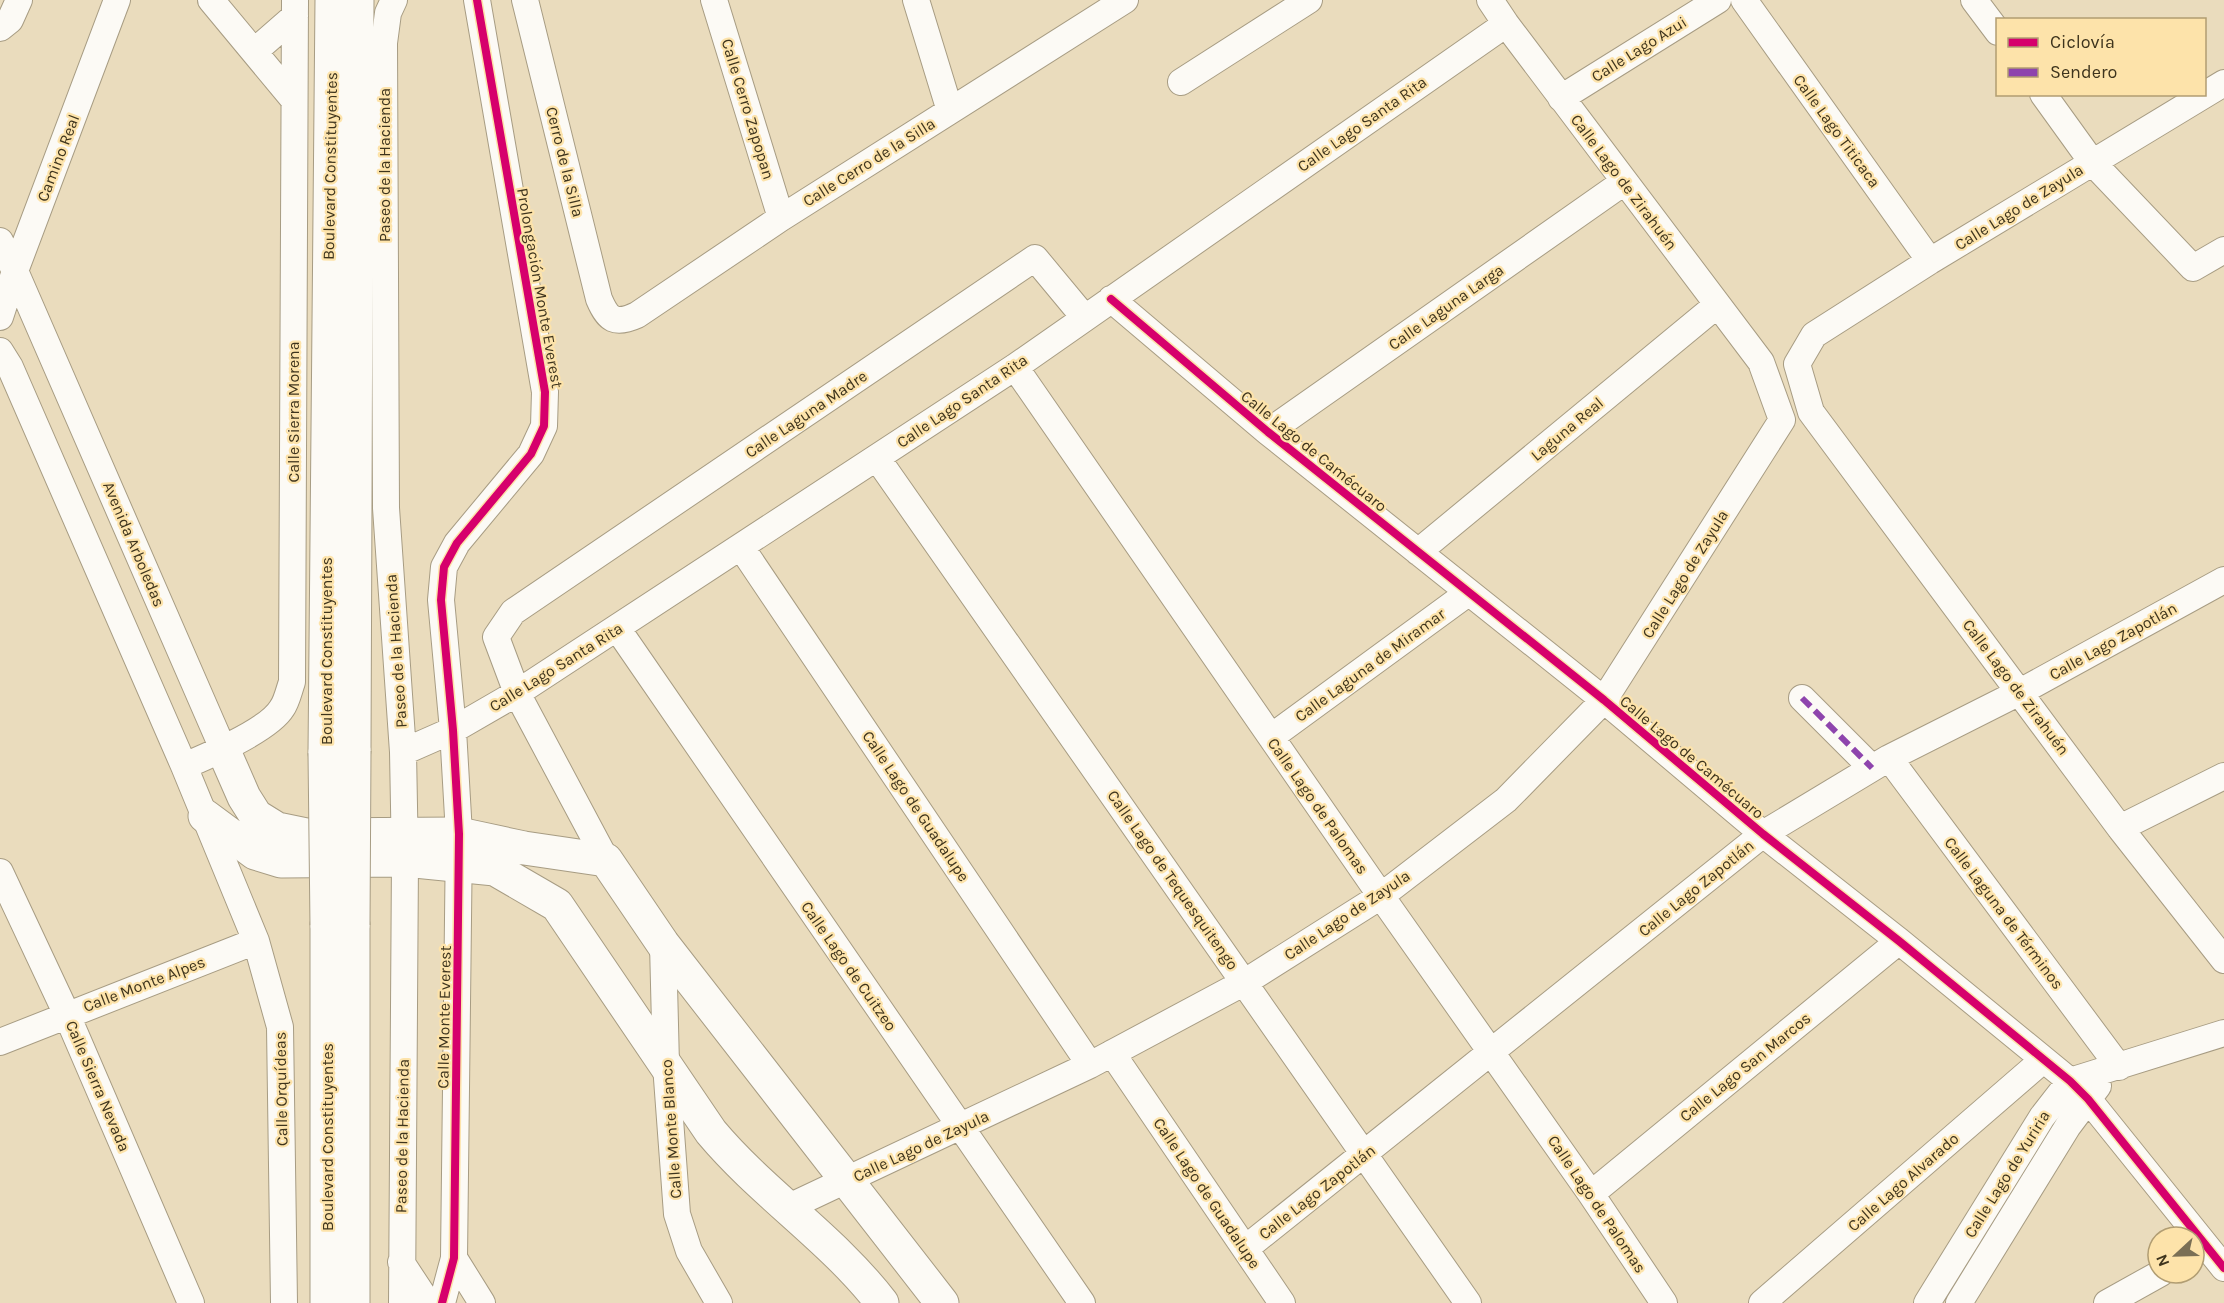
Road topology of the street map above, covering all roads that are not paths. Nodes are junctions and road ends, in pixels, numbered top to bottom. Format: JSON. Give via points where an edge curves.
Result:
{"nodes":[{"id":1,"x":19,"y":0,"type":"edge"},
{"id":2,"x":117,"y":0,"type":"edge"},
{"id":3,"x":211,"y":0,"type":"edge"},
{"id":4,"x":332,"y":0,"type":"edge"},
{"id":5,"x":357,"y":0,"type":"edge"},
{"id":6,"x":394,"y":0,"type":"edge"},
{"id":7,"x":477,"y":0,"type":"edge"},
{"id":8,"x":525,"y":0,"type":"edge"},
{"id":9,"x":714,"y":0,"type":"edge"},
{"id":10,"x":916,"y":0,"type":"edge"},
{"id":11,"x":1309,"y":0,"type":"edge"},
{"id":12,"x":1490,"y":0,"type":"edge"},
{"id":13,"x":1718,"y":0,"type":"edge"},
{"id":14,"x":1744,"y":0,"type":"edge"},
{"id":15,"x":1974,"y":0,"type":"edge"},
{"id":16,"x":1112,"y":4,"type":"edge"},
{"id":17,"x":295,"y":8,"type":"edge"},
{"id":18,"x":1506,"y":24,"type":"junction"},
{"id":19,"x":0,"y":28,"type":"edge"},
{"id":20,"x":1996,"y":29,"type":"edge"},
{"id":21,"x":255,"y":51,"type":"junction"},
{"id":22,"x":1181,"y":82,"type":"dead end"},
{"id":23,"x":2224,"y":83,"type":"edge"},
{"id":24,"x":2206,"y":94,"type":"edge"},
{"id":25,"x":2044,"y":96,"type":"edge"},
{"id":26,"x":2202,"y":96,"type":"edge"},
{"id":27,"x":1561,"y":98,"type":"junction"},
{"id":28,"x":294,"y":100,"type":"junction"},
{"id":29,"x":950,"y":111,"type":"junction"},
{"id":30,"x":2092,"y":162,"type":"junction"},
{"id":31,"x":1624,"y":182,"type":"junction"},
{"id":32,"x":781,"y":218,"type":"junction"},
{"id":33,"x":0,"y":240,"type":"edge"},
{"id":34,"x":2224,"y":250,"type":"edge"},
{"id":35,"x":1930,"y":261,"type":"junction"},
{"id":36,"x":15,"y":271,"type":"junction"},
{"id":37,"x":1111,"y":298,"type":"junction"},
{"id":38,"x":1717,"y":305,"type":"junction"},
{"id":39,"x":0,"y":317,"type":"edge"},
{"id":40,"x":1084,"y":317,"type":"junction"},
{"id":41,"x":614,"y":320,"type":"joint"},
{"id":42,"x":0,"y":351,"type":"edge"},
{"id":43,"x":1761,"y":362,"type":"junction"},
{"id":44,"x":1797,"y":364,"type":"junction"},
{"id":45,"x":1015,"y":368,"type":"junction"},
{"id":46,"x":1811,"y":412,"type":"junction"},
{"id":47,"x":1782,"y":420,"type":"junction"},
{"id":48,"x":1268,"y":432,"type":"junction"},
{"id":49,"x":877,"y":458,"type":"junction"},
{"id":50,"x":741,"y":547,"type":"junction"},
{"id":51,"x":1418,"y":552,"type":"junction"},
{"id":52,"x":2224,"y":580,"type":"edge"},
{"id":53,"x":1468,"y":593,"type":"junction"},
{"id":54,"x":617,"y":628,"type":"junction"},
{"id":55,"x":2020,"y":692,"type":"junction"},
{"id":56,"x":517,"y":693,"type":"junction"},
{"id":57,"x":1802,"y":698,"type":"dead end"},
{"id":58,"x":1604,"y":700,"type":"junction"},
{"id":59,"x":453,"y":730,"type":"junction"},
{"id":60,"x":1271,"y":737,"type":"junction"},
{"id":61,"x":223,"y":749,"type":"junction"},
{"id":62,"x":340,"y":752,"type":"junction"},
{"id":63,"x":403,"y":752,"type":"junction"},
{"id":64,"x":1881,"y":763,"type":"junction"},
{"id":65,"x":184,"y":766,"type":"junction"},
{"id":66,"x":2224,"y":776,"type":"edge"},
{"id":67,"x":205,"y":816,"type":"junction"},
{"id":68,"x":2120,"y":828,"type":"junction"},
{"id":69,"x":1762,"y":834,"type":"junction"},
{"id":70,"x":404,"y":847,"type":"junction"},
{"id":71,"x":459,"y":849,"type":"junction"},
{"id":72,"x":606,"y":860,"type":"junction"},
{"id":73,"x":0,"y":872,"type":"edge"},
{"id":74,"x":1381,"y":896,"type":"junction"},
{"id":75,"x":340,"y":925,"type":"junction"},
{"id":76,"x":1899,"y":940,"type":"junction"},
{"id":77,"x":256,"y":941,"type":"junction"},
{"id":78,"x":663,"y":944,"type":"junction"},
{"id":79,"x":2224,"y":960,"type":"edge"},
{"id":80,"x":1245,"y":982,"type":"junction"},
{"id":81,"x":67,"y":1015,"type":"junction"},
{"id":82,"x":2224,"y":1033,"type":"edge"},
{"id":83,"x":0,"y":1042,"type":"edge"},
{"id":84,"x":1491,"y":1052,"type":"junction"},
{"id":85,"x":1101,"y":1059,"type":"junction"},
{"id":86,"x":2043,"y":1060,"type":"junction"},
{"id":87,"x":666,"y":1065,"type":"junction"},
{"id":88,"x":2114,"y":1069,"type":"junction"},
{"id":89,"x":2070,"y":1081,"type":"junction"},
{"id":90,"x":2088,"y":1099,"type":"junction"},
{"id":91,"x":961,"y":1128,"type":"junction"},
{"id":92,"x":1365,"y":1154,"type":"junction"},
{"id":93,"x":847,"y":1181,"type":"junction"},
{"id":94,"x":1591,"y":1194,"type":"junction"},
{"id":95,"x":789,"y":1207,"type":"junction"},
{"id":96,"x":2209,"y":1247,"type":"edge"},
{"id":97,"x":1246,"y":1248,"type":"junction"},
{"id":98,"x":454,"y":1258,"type":"junction"},
{"id":99,"x":401,"y":1262,"type":"junction"},
{"id":100,"x":2224,"y":1268,"type":"edge"},
{"id":101,"x":2146,"y":1281,"type":"edge"},
{"id":102,"x":191,"y":1303,"type":"edge"},
{"id":103,"x":284,"y":1303,"type":"edge"},
{"id":104,"x":327,"y":1303,"type":"edge"},
{"id":105,"x":353,"y":1303,"type":"edge"},
{"id":106,"x":402,"y":1303,"type":"edge"},
{"id":107,"x":428,"y":1303,"type":"edge"},
{"id":108,"x":442,"y":1303,"type":"edge"},
{"id":109,"x":482,"y":1303,"type":"edge"},
{"id":110,"x":719,"y":1303,"type":"edge"},
{"id":111,"x":882,"y":1303,"type":"edge"},
{"id":112,"x":942,"y":1303,"type":"edge"},
{"id":113,"x":1082,"y":1303,"type":"edge"},
{"id":114,"x":1282,"y":1303,"type":"edge"},
{"id":115,"x":1468,"y":1303,"type":"edge"},
{"id":116,"x":1664,"y":1303,"type":"edge"},
{"id":117,"x":1762,"y":1303,"type":"edge"},
{"id":118,"x":1927,"y":1303,"type":"edge"},
{"id":119,"x":1959,"y":1303,"type":"edge"},
{"id":120,"x":2107,"y":1303,"type":"edge"}],
"edges":[{"from":1,"to":19,"type":"street","via":[[10,20]]},
{"from":2,"to":36,"type":"street","name":"Camino Real"},
{"from":3,"to":21,"type":"street"},
{"from":4,"to":62,"type":"main road","name":"Boulevard Constituyentes"},
{"from":5,"to":62,"type":"main road","name":"Boulevard Constituyentes"},
{"from":6,"to":63,"type":"street","name":"Paseo de la Hacienda","via":[[384,43],[386,508]]},
{"from":7,"to":59,"type":"street","name":"Prolongación Monte Everest","via":[[545,392],[544,426],[531,454],[457,543],[444,567],[441,600]]},
{"from":8,"to":41,"type":"street","name":"Cerro de la Silla","via":[[599,299]]},
{"from":9,"to":32,"type":"street","name":"Calle Cerro Zapopan"},
{"from":10,"to":29,"type":"street"},
{"from":11,"to":22,"type":"street"},
{"from":12,"to":18,"type":"street","name":"Calle Lago de Zirahuén"},
{"from":13,"to":27,"type":"street","name":"Calle Lago Azui"},
{"from":14,"to":35,"type":"street","name":"Calle Lago Titicaca"},
{"from":15,"to":20,"type":"street"},
{"from":16,"to":29,"type":"street","name":"Calle Cerro de la Silla"},
{"from":17,"to":21,"type":"street"},
{"from":17,"to":28,"type":"street","name":"Calle Sierra Morena"},
{"from":18,"to":27,"type":"street","name":"Calle Lago de Zirahuén"},
{"from":18,"to":37,"type":"street","name":"Calle Lago Santa Rita"},
{"from":21,"to":28,"type":"street"},
{"from":23,"to":24,"type":"street","name":"Calle Lago de Zayula"},
{"from":25,"to":30,"type":"street"},
{"from":26,"to":30,"type":"street","name":"Calle Lago de Zayula"},
{"from":27,"to":31,"type":"street","name":"Calle Lago de Zirahuén"},
{"from":28,"to":61,"type":"street","name":"Calle Sierra Morena","via":[[292,681],[282,710]]},
{"from":29,"to":32,"type":"street","name":"Calle Cerro de la Silla"},
{"from":30,"to":34,"type":"street","via":[[2193,268]]},
{"from":30,"to":35,"type":"street","name":"Calle Lago de Zayula"},
{"from":31,"to":38,"type":"street","name":"Calle Lago de Zirahuén"},
{"from":31,"to":48,"type":"street","name":"Calle Laguna Larga"},
{"from":32,"to":41,"type":"street","name":"Calle Cerro de la Silla","via":[[637,315]]},
{"from":33,"to":36,"type":"street","name":"Avenida Arboledas"},
{"from":35,"to":44,"type":"street","name":"Calle Lago de Zayula","via":[[1814,335]]},
{"from":36,"to":39,"type":"street","name":"Camino Real"},
{"from":36,"to":61,"type":"street","name":"Avenida Arboledas"},
{"from":37,"to":40,"type":"street","name":"Calle Lago Santa Rita"},
{"from":37,"to":48,"type":"street","name":"Calle Lago de Camécuaro"},
{"from":38,"to":43,"type":"street","name":"Calle Lago de Zirahuén"},
{"from":38,"to":51,"type":"street","name":"Laguna Real"},
{"from":40,"to":45,"type":"street","name":"Calle Lago Santa Rita"},
{"from":40,"to":56,"type":"street","name":"Calle Laguna Madre","via":[[1035,258],[513,612],[496,637]]},
{"from":42,"to":65,"type":"street"},
{"from":43,"to":44,"type":"street"},
{"from":43,"to":47,"type":"street","name":"Calle Lago de Zirahuén"},
{"from":44,"to":46,"type":"street","name":"Calle Lago de Zirahuén"},
{"from":45,"to":49,"type":"street","name":"Calle Lago Santa Rita"},
{"from":45,"to":60,"type":"street","name":"Calle Lago de Palomas"},
{"from":46,"to":47,"type":"street"},
{"from":46,"to":55,"type":"street","name":"Calle Lago de Zirahuén"},
{"from":47,"to":58,"type":"street","name":"Calle Lago de Zayula"},
{"from":48,"to":51,"type":"street","name":"Calle Lago de Camécuaro"},
{"from":49,"to":50,"type":"street","name":"Calle Lago Santa Rita"},
{"from":49,"to":80,"type":"street","name":"Calle Lago de Tequesquitengo"},
{"from":50,"to":54,"type":"street","name":"Calle Lago Santa Rita"},
{"from":50,"to":85,"type":"street","name":"Calle Lago de Guadalupe"},
{"from":51,"to":53,"type":"street","name":"Calle Lago de Camécuaro"},
{"from":52,"to":55,"type":"street","name":"Calle Lago Zapotlán"},
{"from":53,"to":58,"type":"street","name":"Calle Lago de Camécuaro"},
{"from":53,"to":60,"type":"street","name":"Calle Laguna de Miramar"},
{"from":54,"to":56,"type":"street","name":"Calle Lago Santa Rita"},
{"from":54,"to":91,"type":"street","name":"Calle Lago de Cuitzeo"},
{"from":55,"to":64,"type":"street","name":"Calle Lago Zapotlán"},
{"from":55,"to":68,"type":"street","name":"Calle Lago de Zirahuén"},
{"from":56,"to":59,"type":"street","name":"Calle Lago Santa Rita"},
{"from":56,"to":72,"type":"street"},
{"from":57,"to":64,"type":"street","name":"Calle Laguna de Términos"},
{"from":58,"to":69,"type":"street","name":"Calle Lago de Camécuaro"},
{"from":58,"to":74,"type":"street","name":"Calle Lago de Zayula","via":[[1506,800]]},
{"from":59,"to":63,"type":"street","name":"Calle Lago Santa Rita"},
{"from":59,"to":71,"type":"street","name":"Calle Monte Everest"},
{"from":60,"to":74,"type":"street","name":"Calle Lago de Palomas"},
{"from":61,"to":65,"type":"street","name":"Calle Sierra Morena"},
{"from":61,"to":70,"type":"main road","name":"Avenida Arboledas","via":[[256,816],[277,829]]},
{"from":62,"to":75,"type":"main road","name":"Boulevard Constituyentes","bridge":true},
{"from":63,"to":70,"type":"street","name":"Paseo de la Hacienda"},
{"from":64,"to":69,"type":"street","name":"Calle Lago Zapotlán"},
{"from":64,"to":88,"type":"street","name":"Calle Laguna de Términos"},
{"from":65,"to":67,"type":"street"},
{"from":66,"to":68,"type":"street"},
{"from":67,"to":70,"type":"main road","via":[[255,853],[281,861]]},
{"from":67,"to":77,"type":"street","name":"Calle Orquídeas"},
{"from":68,"to":79,"type":"street","name":"Calle Lago de Zirahuén"},
{"from":69,"to":76,"type":"street","name":"Calle Lago de Camécuaro"},
{"from":69,"to":84,"type":"street","name":"Calle Lago Zapotlán"},
{"from":70,"to":71,"type":"main road"},
{"from":70,"to":99,"type":"street","name":"Paseo de la Hacienda"},
{"from":71,"to":72,"type":"main road","via":[[524,848]]},
{"from":71,"to":87,"type":"main road","via":[[557,905]]},
{"from":71,"to":98,"type":"street","name":"Calle Monte Everest"},
{"from":72,"to":78,"type":"main road"},
{"from":73,"to":81,"type":"street","name":"Calle Sierra Nevada"},
{"from":74,"to":80,"type":"street","name":"Calle Lago de Zayula"},
{"from":74,"to":84,"type":"street","name":"Calle Lago de Palomas"},
{"from":75,"to":104,"type":"main road","name":"Boulevard Constituyentes"},
{"from":75,"to":105,"type":"main road","name":"Boulevard Constituyentes"},
{"from":76,"to":86,"type":"street","name":"Calle Lago de Camécuaro"},
{"from":76,"to":94,"type":"street","name":"Calle Lago San Marcos"},
{"from":77,"to":81,"type":"street","name":"Calle Monte Alpes"},
{"from":77,"to":103,"type":"street","name":"Calle Orquídeas","via":[[280,1027]]},
{"from":78,"to":87,"type":"street","name":"Calle Monte Blanco"},
{"from":78,"to":93,"type":"main road"},
{"from":80,"to":85,"type":"street","name":"Calle Lago de Zayula"},
{"from":80,"to":92,"type":"street","name":"Calle Lago de Tequesquitengo"},
{"from":81,"to":83,"type":"street","name":"Calle Monte Alpes"},
{"from":81,"to":102,"type":"street","name":"Calle Sierra Nevada"},
{"from":82,"to":88,"type":"street"},
{"from":84,"to":92,"type":"street","name":"Calle Lago Zapotlán"},
{"from":84,"to":94,"type":"street","name":"Calle Lago de Palomas"},
{"from":85,"to":91,"type":"street","name":"Calle Lago de Zayula"},
{"from":85,"to":97,"type":"street","name":"Calle Lago de Guadalupe"},
{"from":86,"to":89,"type":"street","name":"Calle Lago de Camécuaro"},
{"from":86,"to":117,"type":"street","name":"Calle Lago Alvarado"},
{"from":87,"to":95,"type":"main road","via":[[734,1159]]},
{"from":87,"to":110,"type":"street","name":"Calle Monte Blanco","via":[[676,1214],[689,1251]]},
{"from":88,"to":89,"type":"street"},
{"from":88,"to":90,"type":"street","name":"Calle Lago de Yuriria"},
{"from":89,"to":90,"type":"street","name":"Calle Lago de Camécuaro"},
{"from":89,"to":118,"type":"street","name":"Calle Lago de Yuriria","via":[[2042,1117]]},
{"from":90,"to":96,"type":"street","name":"Calle Lago de Camécuaro"},
{"from":90,"to":119,"type":"street","name":"Calle Lago de Yuriria"},
{"from":91,"to":93,"type":"street","name":"Calle Lago de Zayula"},
{"from":91,"to":113,"type":"street","name":"Calle Lago de Cuitzeo"},
{"from":92,"to":97,"type":"street","name":"Calle Lago Zapotlán"},
{"from":92,"to":115,"type":"street","name":"Calle Lago de Tequesquitengo"},
{"from":93,"to":95,"type":"street","name":"Calle Lago de Zayula"},
{"from":93,"to":112,"type":"main road"},
{"from":94,"to":116,"type":"street","name":"Calle Lago de Palomas"},
{"from":95,"to":111,"type":"main road","via":[[866,1282]]},
{"from":96,"to":100,"type":"street","name":"Calle Lago de Camécuaro"},
{"from":97,"to":114,"type":"street","name":"Calle Lago de Guadalupe"},
{"from":98,"to":108,"type":"street","name":"Calle Monte Everest"},
{"from":98,"to":109,"type":"street"},
{"from":99,"to":106,"type":"street","name":"Paseo de la Hacienda"},
{"from":99,"to":107,"type":"street"},
{"from":101,"to":120,"type":"street"}]}
